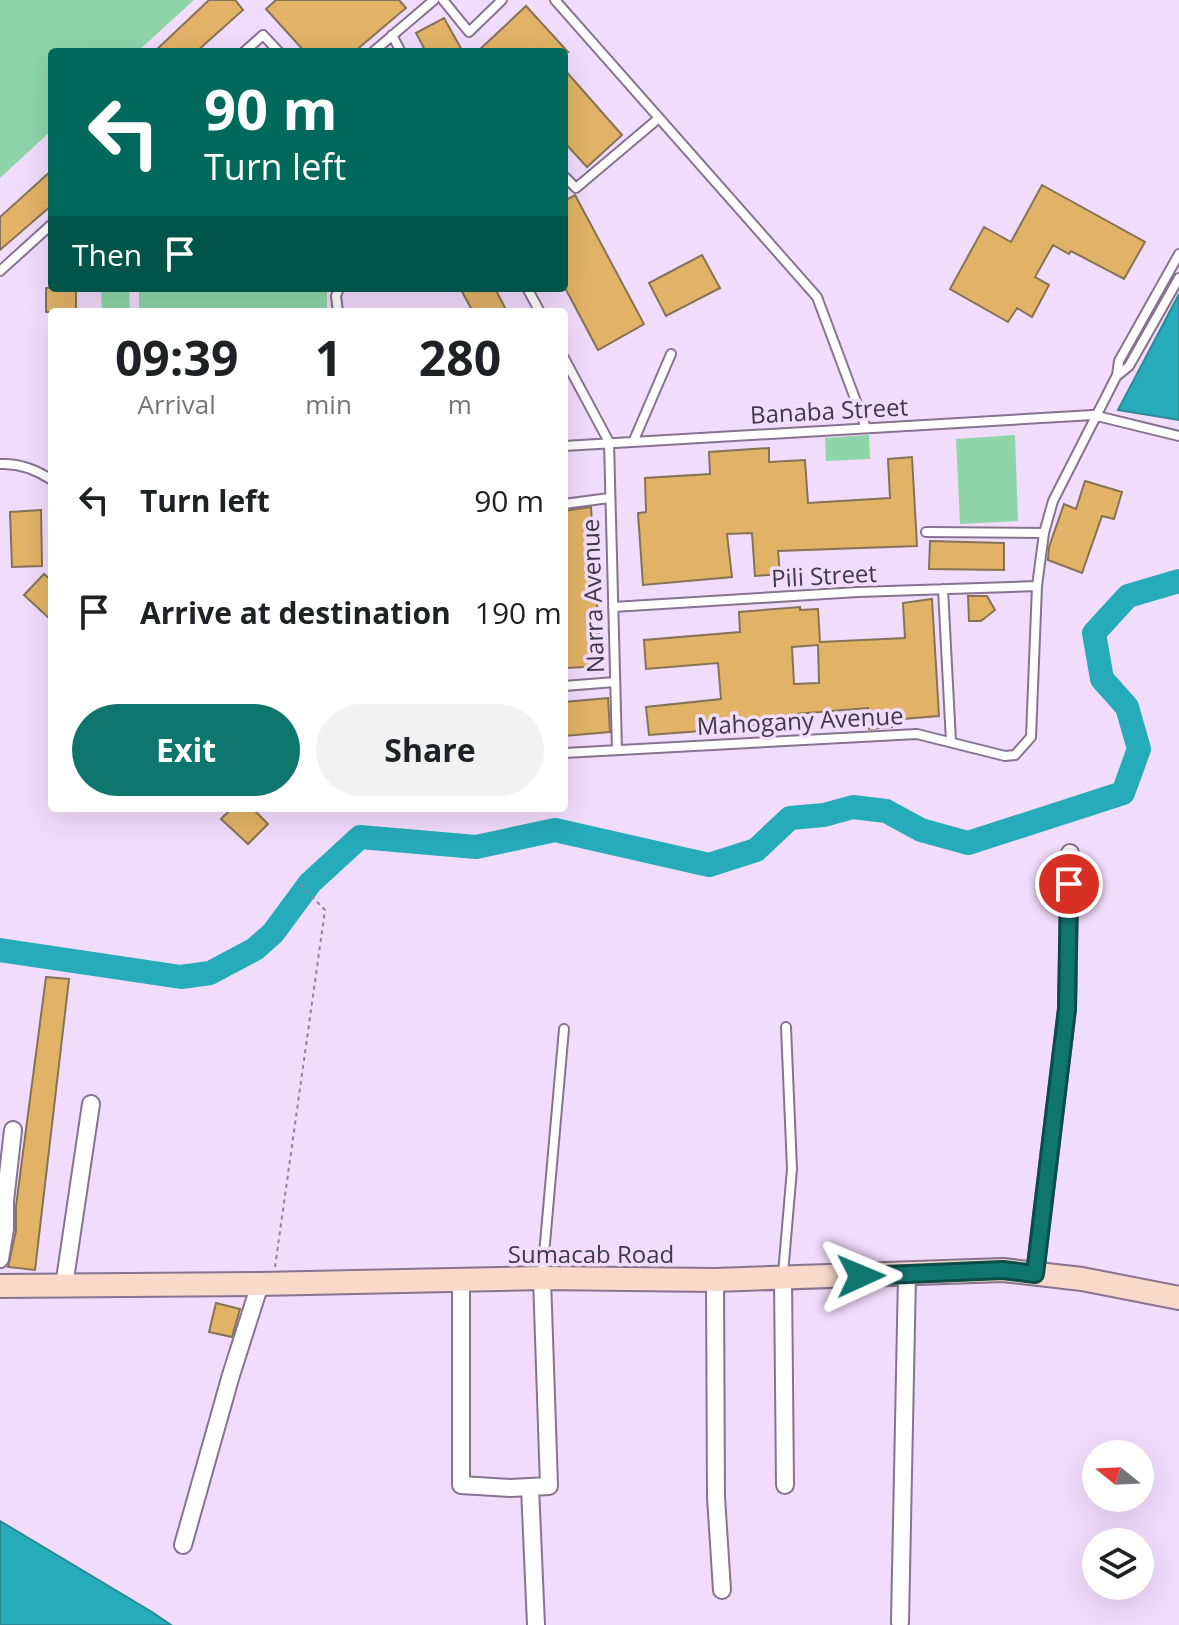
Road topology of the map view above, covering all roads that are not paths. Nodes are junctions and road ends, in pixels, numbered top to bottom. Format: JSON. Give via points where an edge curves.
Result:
{"nodes":[{"id":1,"x":434,"y":0,"type":"edge"},
{"id":2,"x":443,"y":0,"type":"edge"},
{"id":3,"x":502,"y":0,"type":"edge"},
{"id":4,"x":555,"y":0,"type":"edge"},
{"id":5,"x":392,"y":35,"type":"junction"},
{"id":6,"x":248,"y":48,"type":"edge"},
{"id":7,"x":275,"y":48,"type":"edge"},
{"id":8,"x":377,"y":48,"type":"edge"},
{"id":9,"x":399,"y":48,"type":"edge"},
{"id":10,"x":659,"y":118,"type":"junction"},
{"id":11,"x":568,"y":180,"type":"edge"},
{"id":12,"x":48,"y":228,"type":"edge"},
{"id":13,"x":1179,"y":254,"type":"edge"},
{"id":14,"x":0,"y":271,"type":"edge"},
{"id":15,"x":1179,"y":278,"type":"edge"},
{"id":16,"x":671,"y":354,"type":"dead end"},
{"id":17,"x":568,"y":365,"type":"edge"},
{"id":18,"x":1117,"y":375,"type":"junction"},
{"id":19,"x":1096,"y":416,"type":"junction"},
{"id":20,"x":866,"y":428,"type":"junction"},
{"id":21,"x":1179,"y":436,"type":"edge"},
{"id":22,"x":634,"y":440,"type":"junction"},
{"id":23,"x":609,"y":442,"type":"junction"},
{"id":24,"x":568,"y":446,"type":"edge"},
{"id":25,"x":0,"y":464,"type":"edge"},
{"id":26,"x":48,"y":478,"type":"edge"},
{"id":27,"x":609,"y":498,"type":"junction"},
{"id":28,"x":568,"y":503,"type":"edge"},
{"id":29,"x":926,"y":532,"type":"dead end"},
{"id":30,"x":1044,"y":533,"type":"junction"},
{"id":31,"x":1037,"y":586,"type":"junction"},
{"id":32,"x":943,"y":589,"type":"junction"},
{"id":33,"x":613,"y":607,"type":"junction"},
{"id":34,"x":615,"y":682,"type":"junction"},
{"id":35,"x":568,"y":686,"type":"edge"},
{"id":36,"x":951,"y":742,"type":"junction"},
{"id":37,"x":617,"y":750,"type":"junction"},
{"id":38,"x":568,"y":753,"type":"edge"},
{"id":39,"x":1070,"y":853,"type":"dead end"},
{"id":40,"x":786,"y":1027,"type":"dead end"},
{"id":41,"x":564,"y":1029,"type":"dead end"},
{"id":42,"x":91,"y":1104,"type":"dead end"},
{"id":43,"x":13,"y":1130,"type":"dead end"},
{"id":44,"x":0,"y":1259,"type":"edge"},
{"id":45,"x":1035,"y":1274,"type":"junction"},
{"id":46,"x":907,"y":1275,"type":"junction"},
{"id":47,"x":542,"y":1278,"type":"junction"},
{"id":48,"x":783,"y":1278,"type":"junction"},
{"id":49,"x":461,"y":1280,"type":"junction"},
{"id":50,"x":715,"y":1280,"type":"junction"},
{"id":51,"x":267,"y":1284,"type":"junction"},
{"id":52,"x":0,"y":1286,"type":"edge"},
{"id":53,"x":64,"y":1286,"type":"junction"},
{"id":54,"x":1179,"y":1298,"type":"edge"},
{"id":55,"x":785,"y":1485,"type":"dead end"},
{"id":56,"x":530,"y":1487,"type":"junction"},
{"id":57,"x":183,"y":1545,"type":"dead end"},
{"id":58,"x":722,"y":1590,"type":"dead end"},
{"id":59,"x":900,"y":1622,"type":"dead end"},
{"id":60,"x":536,"y":1625,"type":"edge"}],
"edges":[{"from":1,"to":5,"type":"lane"},
{"from":2,"to":3,"type":"lane","via":[[469,32]]},
{"from":4,"to":10,"type":"lane"},
{"from":5,"to":8,"type":"lane"},
{"from":5,"to":9,"type":"lane"},
{"from":6,"to":7,"type":"lane","via":[[263,35]]},
{"from":10,"to":11,"type":"lane","via":[[576,188]]},
{"from":10,"to":20,"type":"lane","via":[[817,297]]},
{"from":12,"to":14,"type":"lane"},
{"from":13,"to":18,"type":"lane","name":"Mahogany Avenue","via":[[1119,361]]},
{"from":15,"to":18,"type":"lane","name":"Mahogany Avenue","via":[[1129,366]]},
{"from":16,"to":22,"type":"lane"},
{"from":17,"to":23,"type":"lane"},
{"from":18,"to":19,"type":"lane","name":"Mahogany Avenue"},
{"from":19,"to":20,"type":"lane","name":"Banaba Street"},
{"from":19,"to":21,"type":"lane","name":"Banaba Street"},
{"from":19,"to":30,"type":"lane","name":"Mahogany Avenue","via":[[1053,501]]},
{"from":20,"to":22,"type":"lane","name":"Banaba Street"},
{"from":22,"to":23,"type":"lane","name":"Banaba Street"},
{"from":23,"to":24,"type":"lane","name":"Banaba Street"},
{"from":23,"to":27,"type":"lane","name":"Narra Avenue"},
{"from":25,"to":26,"type":"lane"},
{"from":27,"to":28,"type":"lane"},
{"from":27,"to":33,"type":"lane","name":"Narra Avenue"},
{"from":29,"to":30,"type":"lane"},
{"from":30,"to":31,"type":"lane","name":"Mahogany Avenue"},
{"from":31,"to":32,"type":"lane","name":"Pili Street"},
{"from":31,"to":36,"type":"lane","name":"Mahogany Avenue","via":[[1031,737],[1015,755],[1005,756]]},
{"from":32,"to":33,"type":"lane","name":"Pili Street"},
{"from":32,"to":36,"type":"lane"},
{"from":33,"to":34,"type":"lane","name":"Narra Avenue"},
{"from":34,"to":35,"type":"lane"},
{"from":34,"to":37,"type":"lane","name":"Narra Avenue"},
{"from":36,"to":37,"type":"lane","name":"Mahogany Avenue","via":[[917,734]]},
{"from":37,"to":38,"type":"lane","name":"Mahogany Avenue"},
{"from":39,"to":45,"type":"street","via":[[1067,1009]]},
{"from":40,"to":48,"type":"lane","via":[[792,1169]]},
{"from":41,"to":47,"type":"lane"},
{"from":42,"to":53,"type":"street"},
{"from":43,"to":44,"type":"street"},
{"from":45,"to":46,"type":"main road","name":"Sumacab Road","via":[[1003,1270]]},
{"from":45,"to":54,"type":"main road","name":"Sumacab Road"},
{"from":46,"to":48,"type":"main road","name":"Sumacab Road"},
{"from":46,"to":59,"type":"street"},
{"from":47,"to":49,"type":"main road","name":"Sumacab Road"},
{"from":47,"to":50,"type":"main road","name":"Sumacab Road"},
{"from":47,"to":56,"type":"street","via":[[549,1486]]},
{"from":48,"to":50,"type":"main road","name":"Sumacab Road"},
{"from":48,"to":55,"type":"street"},
{"from":49,"to":51,"type":"main road","name":"Sumacab Road"},
{"from":49,"to":56,"type":"street","via":[[461,1485]]},
{"from":50,"to":58,"type":"street"},
{"from":51,"to":53,"type":"main road","name":"Sumacab Road"},
{"from":51,"to":57,"type":"street","via":[[231,1375]]},
{"from":52,"to":53,"type":"main road","name":"Sumacab Road"},
{"from":56,"to":60,"type":"street"}]}
